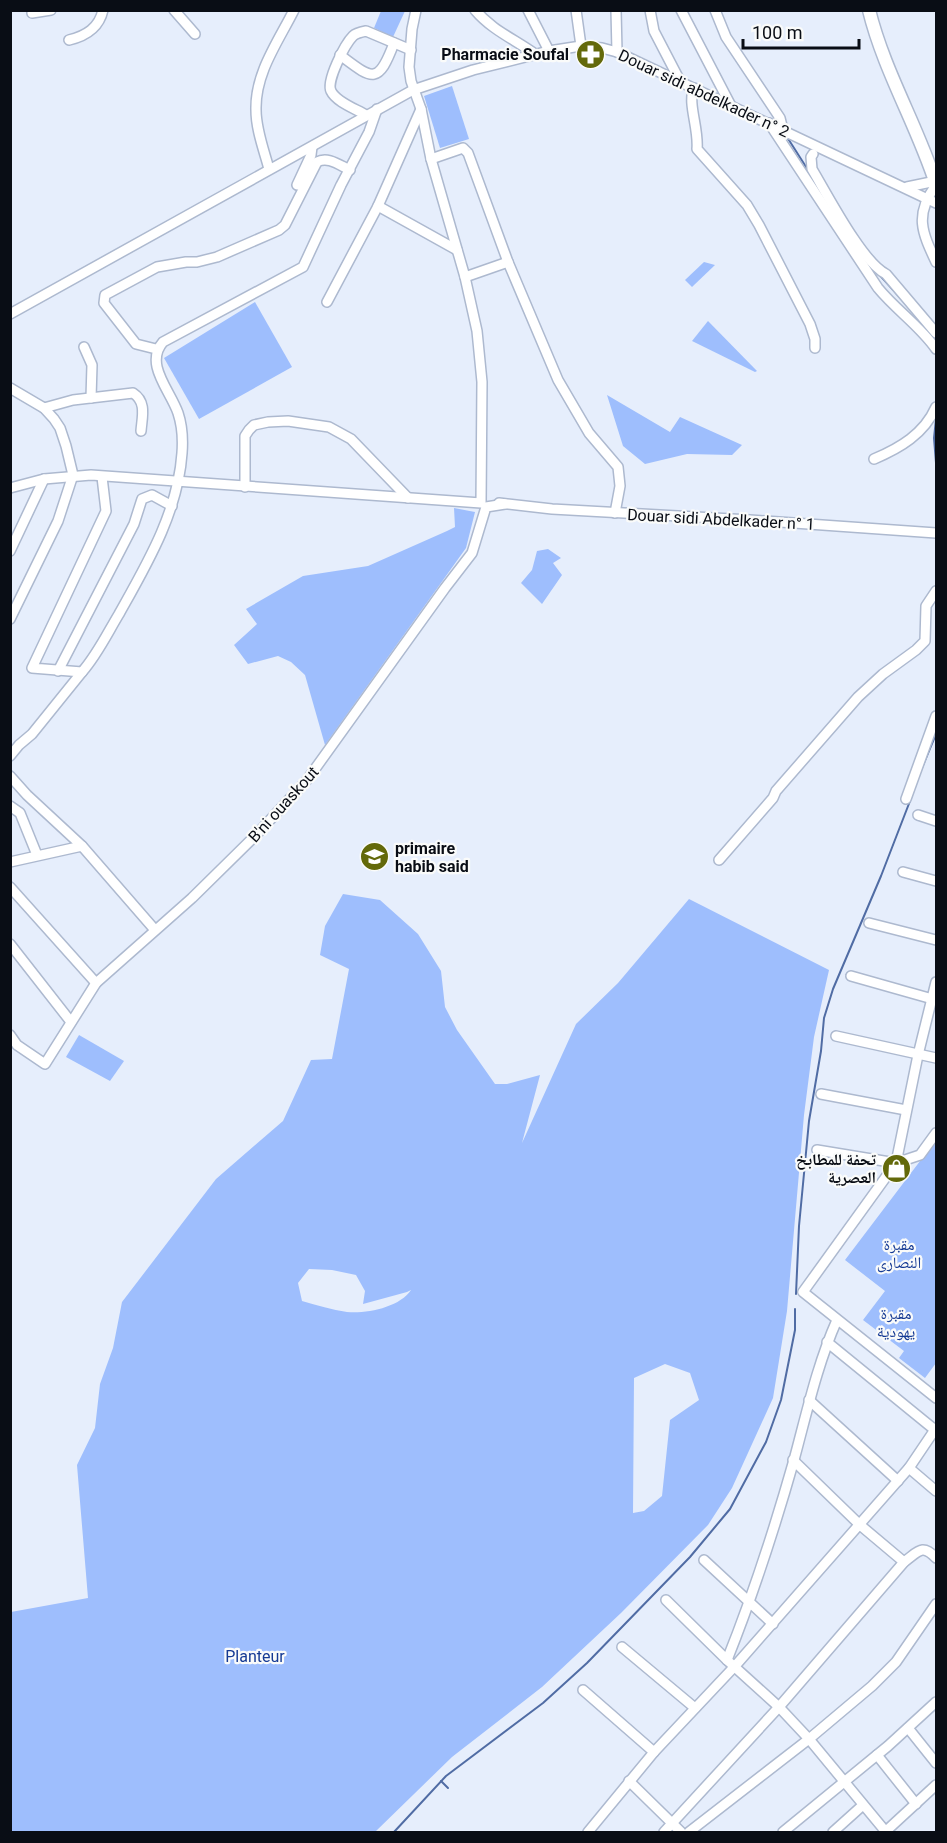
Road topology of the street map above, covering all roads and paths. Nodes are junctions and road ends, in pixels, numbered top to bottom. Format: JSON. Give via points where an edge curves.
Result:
{"nodes":[{"id":1,"x":51,"y":10,"type":"edge"},
{"id":2,"x":103,"y":10,"type":"edge"},
{"id":3,"x":174,"y":10,"type":"edge"},
{"id":4,"x":294,"y":10,"type":"edge"},
{"id":5,"x":416,"y":10,"type":"edge"},
{"id":6,"x":474,"y":10,"type":"edge"},
{"id":7,"x":528,"y":10,"type":"edge"},
{"id":8,"x":576,"y":10,"type":"edge"},
{"id":9,"x":616,"y":10,"type":"edge"},
{"id":10,"x":650,"y":10,"type":"edge"},
{"id":11,"x":681,"y":10,"type":"edge"},
{"id":12,"x":715,"y":10,"type":"edge"},
{"id":13,"x":869,"y":10,"type":"edge"},
{"id":14,"x":32,"y":14,"type":"dead end"},
{"id":15,"x":195,"y":34,"type":"dead end"},
{"id":16,"x":69,"y":40,"type":"dead end"},
{"id":17,"x":394,"y":43,"type":"junction"},
{"id":18,"x":581,"y":46,"type":"junction"},
{"id":19,"x":411,"y":50,"type":"junction"},
{"id":20,"x":549,"y":51,"type":"junction"},
{"id":21,"x":617,"y":52,"type":"junction"},
{"id":22,"x":535,"y":54,"type":"junction"},
{"id":23,"x":340,"y":55,"type":"junction"},
{"id":24,"x":680,"y":81,"type":"junction"},
{"id":25,"x":694,"y":88,"type":"junction"},
{"id":26,"x":413,"y":90,"type":"junction"},
{"id":27,"x":730,"y":104,"type":"junction"},
{"id":28,"x":421,"y":109,"type":"junction"},
{"id":29,"x":377,"y":110,"type":"junction"},
{"id":30,"x":366,"y":115,"type":"junction"},
{"id":31,"x":769,"y":123,"type":"junction"},
{"id":32,"x":783,"y":130,"type":"junction"},
{"id":33,"x":312,"y":147,"type":"junction"},
{"id":34,"x":813,"y":154,"type":"dead end"},
{"id":35,"x":431,"y":159,"type":"junction"},
{"id":36,"x":270,"y":169,"type":"junction"},
{"id":37,"x":350,"y":170,"type":"junction"},
{"id":38,"x":297,"y":185,"type":"dead end"},
{"id":39,"x":935,"y":185,"type":"edge"},
{"id":40,"x":902,"y":187,"type":"junction"},
{"id":41,"x":936,"y":203,"type":"edge"},
{"id":42,"x":378,"y":206,"type":"junction"},
{"id":43,"x":457,"y":250,"type":"junction"},
{"id":44,"x":508,"y":262,"type":"junction"},
{"id":45,"x":936,"y":262,"type":"edge"},
{"id":46,"x":465,"y":277,"type":"junction"},
{"id":47,"x":327,"y":302,"type":"dead end"},
{"id":48,"x":10,"y":314,"type":"edge"},
{"id":49,"x":936,"y":333,"type":"edge"},
{"id":50,"x":84,"y":346,"type":"dead end"},
{"id":51,"x":815,"y":348,"type":"dead end"},
{"id":52,"x":156,"y":349,"type":"junction"},
{"id":53,"x":936,"y":349,"type":"edge"},
{"id":54,"x":10,"y":388,"type":"edge"},
{"id":55,"x":91,"y":398,"type":"junction"},
{"id":56,"x":936,"y":407,"type":"edge"},
{"id":57,"x":44,"y":408,"type":"junction"},
{"id":58,"x":141,"y":432,"type":"dead end"},
{"id":59,"x":874,"y":459,"type":"dead end"},
{"id":60,"x":73,"y":475,"type":"junction"},
{"id":61,"x":102,"y":477,"type":"junction"},
{"id":62,"x":44,"y":479,"type":"junction"},
{"id":63,"x":178,"y":480,"type":"junction"},
{"id":64,"x":245,"y":487,"type":"junction"},
{"id":65,"x":10,"y":488,"type":"edge"},
{"id":66,"x":408,"y":498,"type":"junction"},
{"id":67,"x":172,"y":506,"type":"junction"},
{"id":68,"x":483,"y":506,"type":"junction"},
{"id":69,"x":615,"y":513,"type":"junction"},
{"id":70,"x":936,"y":533,"type":"edge"},
{"id":71,"x":10,"y":551,"type":"edge"},
{"id":72,"x":936,"y":591,"type":"edge"},
{"id":73,"x":10,"y":619,"type":"edge"},
{"id":74,"x":58,"y":671,"type":"junction"},
{"id":75,"x":82,"y":672,"type":"junction"},
{"id":76,"x":936,"y":716,"type":"edge"},
{"id":77,"x":10,"y":756,"type":"edge"},
{"id":78,"x":10,"y":776,"type":"edge"},
{"id":79,"x":906,"y":799,"type":"dead end"},
{"id":80,"x":10,"y":806,"type":"edge"},
{"id":81,"x":918,"y":815,"type":"dead end"},
{"id":82,"x":936,"y":821,"type":"edge"},
{"id":83,"x":82,"y":846,"type":"junction"},
{"id":84,"x":37,"y":855,"type":"junction"},
{"id":85,"x":719,"y":860,"type":"dead end"},
{"id":86,"x":10,"y":862,"type":"edge"},
{"id":87,"x":903,"y":872,"type":"dead end"},
{"id":88,"x":936,"y":881,"type":"edge"},
{"id":89,"x":10,"y":886,"type":"edge"},
{"id":90,"x":869,"y":923,"type":"dead end"},
{"id":91,"x":155,"y":930,"type":"junction"},
{"id":92,"x":936,"y":940,"type":"edge"},
{"id":93,"x":10,"y":944,"type":"edge"},
{"id":94,"x":851,"y":976,"type":"dead end"},
{"id":95,"x":936,"y":982,"type":"edge"},
{"id":96,"x":96,"y":983,"type":"junction"},
{"id":97,"x":934,"y":999,"type":"edge"},
{"id":98,"x":71,"y":1022,"type":"junction"},
{"id":99,"x":10,"y":1035,"type":"edge"},
{"id":100,"x":836,"y":1036,"type":"dead end"},
{"id":101,"x":918,"y":1055,"type":"junction"},
{"id":102,"x":936,"y":1058,"type":"edge"},
{"id":103,"x":821,"y":1094,"type":"dead end"},
{"id":104,"x":906,"y":1110,"type":"junction"},
{"id":105,"x":936,"y":1133,"type":"edge"},
{"id":106,"x":817,"y":1150,"type":"dead end"},
{"id":107,"x":896,"y":1163,"type":"junction"},
{"id":108,"x":837,"y":1320,"type":"junction"},
{"id":109,"x":827,"y":1342,"type":"junction"},
{"id":110,"x":936,"y":1398,"type":"edge"},
{"id":111,"x":809,"y":1400,"type":"junction"},
{"id":112,"x":936,"y":1429,"type":"edge"},
{"id":113,"x":793,"y":1461,"type":"junction"},
{"id":114,"x":909,"y":1468,"type":"junction"},
{"id":115,"x":898,"y":1481,"type":"junction"},
{"id":116,"x":936,"y":1491,"type":"edge"},
{"id":117,"x":860,"y":1525,"type":"junction"},
{"id":118,"x":936,"y":1558,"type":"edge"},
{"id":119,"x":704,"y":1560,"type":"dead end"},
{"id":120,"x":904,"y":1562,"type":"junction"},
{"id":121,"x":666,"y":1600,"type":"dead end"},
{"id":122,"x":750,"y":1602,"type":"junction"},
{"id":123,"x":936,"y":1604,"type":"edge"},
{"id":124,"x":773,"y":1624,"type":"junction"},
{"id":125,"x":622,"y":1647,"type":"dead end"},
{"id":126,"x":731,"y":1663,"type":"junction"},
{"id":127,"x":583,"y":1690,"type":"dead end"},
{"id":128,"x":936,"y":1702,"type":"edge"},
{"id":129,"x":779,"y":1707,"type":"junction"},
{"id":130,"x":695,"y":1708,"type":"junction"},
{"id":131,"x":908,"y":1728,"type":"junction"},
{"id":132,"x":809,"y":1739,"type":"junction"},
{"id":133,"x":654,"y":1752,"type":"junction"},
{"id":134,"x":876,"y":1755,"type":"junction"},
{"id":135,"x":936,"y":1763,"type":"edge"},
{"id":136,"x":629,"y":1781,"type":"junction"},
{"id":137,"x":844,"y":1781,"type":"junction"},
{"id":138,"x":936,"y":1785,"type":"edge"},
{"id":139,"x":916,"y":1804,"type":"junction"},
{"id":140,"x":863,"y":1805,"type":"junction"},
{"id":141,"x":672,"y":1824,"type":"junction"},
{"id":142,"x":886,"y":1832,"type":"edge"},
{"id":143,"x":588,"y":1833,"type":"edge"},
{"id":144,"x":664,"y":1833,"type":"edge"},
{"id":145,"x":681,"y":1833,"type":"edge"},
{"id":146,"x":689,"y":1833,"type":"edge"},
{"id":147,"x":783,"y":1833,"type":"edge"},
{"id":148,"x":834,"y":1833,"type":"edge"}],
"edges":[{"from":1,"to":14,"type":"street"},
{"from":2,"to":16,"type":"street","via":[[93,29]]},
{"from":3,"to":15,"type":"street"},
{"from":4,"to":36,"type":"street","via":[[264,68],[255,108]]},
{"from":5,"to":19,"type":"street"},
{"from":6,"to":22,"type":"street","via":[[484,22]]},
{"from":7,"to":20,"type":"street"},
{"from":8,"to":18,"type":"street"},
{"from":9,"to":21,"type":"street"},
{"from":10,"to":24,"type":"street","via":[[654,31]]},
{"from":11,"to":27,"type":"street"},
{"from":12,"to":32,"type":"street","via":[[726,37],[780,118]]},
{"from":13,"to":39,"type":"main road"},
{"from":17,"to":19,"type":"street"},
{"from":17,"to":23,"type":"street","via":[[360,32]]},
{"from":17,"to":23,"type":"street","via":[[386,64],[375,75],[362,72]]},
{"from":18,"to":20,"type":"street","name":"Douar sidi abdelkader n° 2"},
{"from":18,"to":21,"type":"street","name":"Douar sidi abdelkader n° 2"},
{"from":19,"to":26,"type":"street"},
{"from":20,"to":22,"type":"street","name":"Douar sidi abdelkader n° 2"},
{"from":21,"to":24,"type":"street","name":"Douar sidi abdelkader n° 2"},
{"from":22,"to":26,"type":"street","name":"Douar sidi abdelkader n° 2","via":[[472,69]]},
{"from":23,"to":30,"type":"street","via":[[331,91]]},
{"from":24,"to":25,"type":"street","name":"Douar sidi abdelkader n° 2"},
{"from":25,"to":27,"type":"street","name":"Douar sidi abdelkader n° 2"},
{"from":25,"to":51,"type":"street","via":[[690,95],[697,148],[747,205],[759,225],[810,324]]},
{"from":26,"to":28,"type":"street"},
{"from":26,"to":29,"type":"street","name":"Douar sidi abdelkader n° 2"},
{"from":27,"to":31,"type":"street","name":"Douar sidi abdelkader n° 2"},
{"from":28,"to":35,"type":"street"},
{"from":28,"to":42,"type":"street"},
{"from":29,"to":30,"type":"street","name":"Douar sidi abdelkader n° 2"},
{"from":29,"to":37,"type":"street"},
{"from":30,"to":33,"type":"street","name":"Douar sidi abdelkader n° 2"},
{"from":31,"to":32,"type":"street","name":"Douar sidi abdelkader n° 2"},
{"from":31,"to":53,"type":"street","via":[[878,288],[925,333]]},
{"from":32,"to":40,"type":"street","name":"Douar sidi abdelkader n° 2"},
{"from":33,"to":36,"type":"street","name":"Douar sidi abdelkader n° 2"},
{"from":33,"to":38,"type":"street"},
{"from":34,"to":49,"type":"street","via":[[812,169],[856,242]]},
{"from":35,"to":43,"type":"street"},
{"from":35,"to":44,"type":"street","via":[[466,149]]},
{"from":36,"to":48,"type":"street","name":"Douar sidi abdelkader n° 2"},
{"from":37,"to":52,"type":"street","via":[[303,267]]},
{"from":37,"to":52,"type":"street","via":[[325,159],[317,162],[279,230],[217,256],[157,267],[105,295],[104,303],[130,338],[136,344]]},
{"from":39,"to":40,"type":"street","name":"Douar sidi abdelkader n° 2"},
{"from":39,"to":40,"type":"street"},
{"from":39,"to":41,"type":"street","name":"Douar sidi abdelkader n° 2"},
{"from":39,"to":45,"type":"street","via":[[922,215],[923,231]]},
{"from":42,"to":43,"type":"street"},
{"from":42,"to":47,"type":"street"},
{"from":43,"to":46,"type":"street"},
{"from":44,"to":46,"type":"street"},
{"from":44,"to":69,"type":"street","via":[[558,380],[589,433],[618,467],[620,486]]},
{"from":46,"to":68,"type":"street","via":[[477,331],[482,382]]},
{"from":50,"to":55,"type":"street","via":[[92,365]]},
{"from":52,"to":63,"type":"street","via":[[157,370],[178,413],[182,432]]},
{"from":54,"to":57,"type":"street"},
{"from":55,"to":57,"type":"street"},
{"from":55,"to":58,"type":"street","via":[[133,393],[141,398]]},
{"from":56,"to":59,"type":"street","via":[[915,436]]},
{"from":57,"to":60,"type":"street","via":[[60,428]]},
{"from":60,"to":61,"type":"street","name":"Douar sidi Abdelkader n° 1"},
{"from":60,"to":62,"type":"street","name":"Douar sidi Abdelkader n° 1"},
{"from":60,"to":73,"type":"street","via":[[58,521]]},
{"from":61,"to":63,"type":"street","name":"Douar sidi Abdelkader n° 1"},
{"from":61,"to":74,"type":"street","via":[[106,511],[32,668]]},
{"from":62,"to":65,"type":"street","name":"Douar sidi Abdelkader n° 1"},
{"from":62,"to":71,"type":"street"},
{"from":63,"to":64,"type":"street","name":"Douar sidi Abdelkader n° 1"},
{"from":63,"to":67,"type":"street"},
{"from":64,"to":66,"type":"street","name":"Douar sidi Abdelkader n° 1"},
{"from":64,"to":66,"type":"street","via":[[245,436],[254,425],[288,421],[329,427],[351,439]]},
{"from":66,"to":68,"type":"street","name":"Douar sidi Abdelkader n° 1"},
{"from":67,"to":74,"type":"street","via":[[152,495],[142,499],[134,524]]},
{"from":67,"to":75,"type":"street","via":[[131,592],[92,662]]},
{"from":68,"to":69,"type":"street","name":"Douar sidi Abdelkader n° 1","via":[[505,504]]},
{"from":68,"to":91,"type":"street","name":"B'ni ouaskout","via":[[472,553],[307,780],[222,869]]},
{"from":69,"to":70,"type":"street","name":"Douar sidi Abdelkader n° 1"},
{"from":72,"to":85,"type":"street","via":[[926,606],[924,641],[858,697]]},
{"from":74,"to":75,"type":"street"},
{"from":75,"to":77,"type":"street"},
{"from":76,"to":79,"type":"street"},
{"from":78,"to":83,"type":"street"},
{"from":80,"to":84,"type":"street","via":[[20,813]]},
{"from":81,"to":82,"type":"street"},
{"from":83,"to":84,"type":"street"},
{"from":83,"to":91,"type":"street"},
{"from":84,"to":86,"type":"street"},
{"from":87,"to":88,"type":"street"},
{"from":89,"to":96,"type":"street"},
{"from":90,"to":92,"type":"street"},
{"from":91,"to":96,"type":"street","name":"B'ni ouaskout"},
{"from":93,"to":98,"type":"street"},
{"from":94,"to":97,"type":"street"},
{"from":95,"to":97,"type":"street"},
{"from":96,"to":98,"type":"street","name":"B'ni ouaskout"},
{"from":97,"to":101,"type":"street"},
{"from":98,"to":99,"type":"street","name":"B'ni ouaskout","via":[[45,1064],[17,1045]]},
{"from":100,"to":101,"type":"street"},
{"from":101,"to":102,"type":"street"},
{"from":101,"to":104,"type":"street"},
{"from":103,"to":104,"type":"street"},
{"from":104,"to":107,"type":"street"},
{"from":105,"to":107,"type":"street","via":[[920,1155]]},
{"from":106,"to":107,"type":"street"},
{"from":107,"to":108,"type":"street","via":[[803,1292]]},
{"from":108,"to":109,"type":"street"},
{"from":108,"to":110,"type":"street"},
{"from":109,"to":111,"type":"street"},
{"from":109,"to":112,"type":"street"},
{"from":111,"to":113,"type":"street"},
{"from":111,"to":115,"type":"street"},
{"from":112,"to":114,"type":"street"},
{"from":113,"to":117,"type":"street"},
{"from":113,"to":122,"type":"street"},
{"from":114,"to":115,"type":"street"},
{"from":114,"to":116,"type":"street"},
{"from":115,"to":117,"type":"street"},
{"from":117,"to":120,"type":"street"},
{"from":117,"to":124,"type":"street"},
{"from":118,"to":120,"type":"street","via":[[925,1549]]},
{"from":119,"to":122,"type":"street"},
{"from":120,"to":129,"type":"street"},
{"from":121,"to":126,"type":"street"},
{"from":122,"to":124,"type":"street"},
{"from":122,"to":126,"type":"street"},
{"from":123,"to":132,"type":"street","via":[[896,1662]]},
{"from":124,"to":126,"type":"street"},
{"from":125,"to":130,"type":"street"},
{"from":126,"to":129,"type":"street"},
{"from":126,"to":130,"type":"street"},
{"from":127,"to":133,"type":"street"},
{"from":128,"to":131,"type":"street"},
{"from":129,"to":132,"type":"street"},
{"from":129,"to":141,"type":"street"},
{"from":130,"to":133,"type":"street"},
{"from":131,"to":134,"type":"street"},
{"from":131,"to":135,"type":"street"},
{"from":132,"to":137,"type":"street"},
{"from":132,"to":146,"type":"street"},
{"from":133,"to":136,"type":"street"},
{"from":134,"to":137,"type":"street"},
{"from":134,"to":139,"type":"street"},
{"from":136,"to":141,"type":"street"},
{"from":136,"to":143,"type":"street"},
{"from":137,"to":140,"type":"street"},
{"from":137,"to":147,"type":"street"},
{"from":138,"to":139,"type":"street"},
{"from":139,"to":142,"type":"street"},
{"from":140,"to":142,"type":"street"},
{"from":140,"to":148,"type":"street"},
{"from":141,"to":144,"type":"street"},
{"from":141,"to":145,"type":"street"}]}
